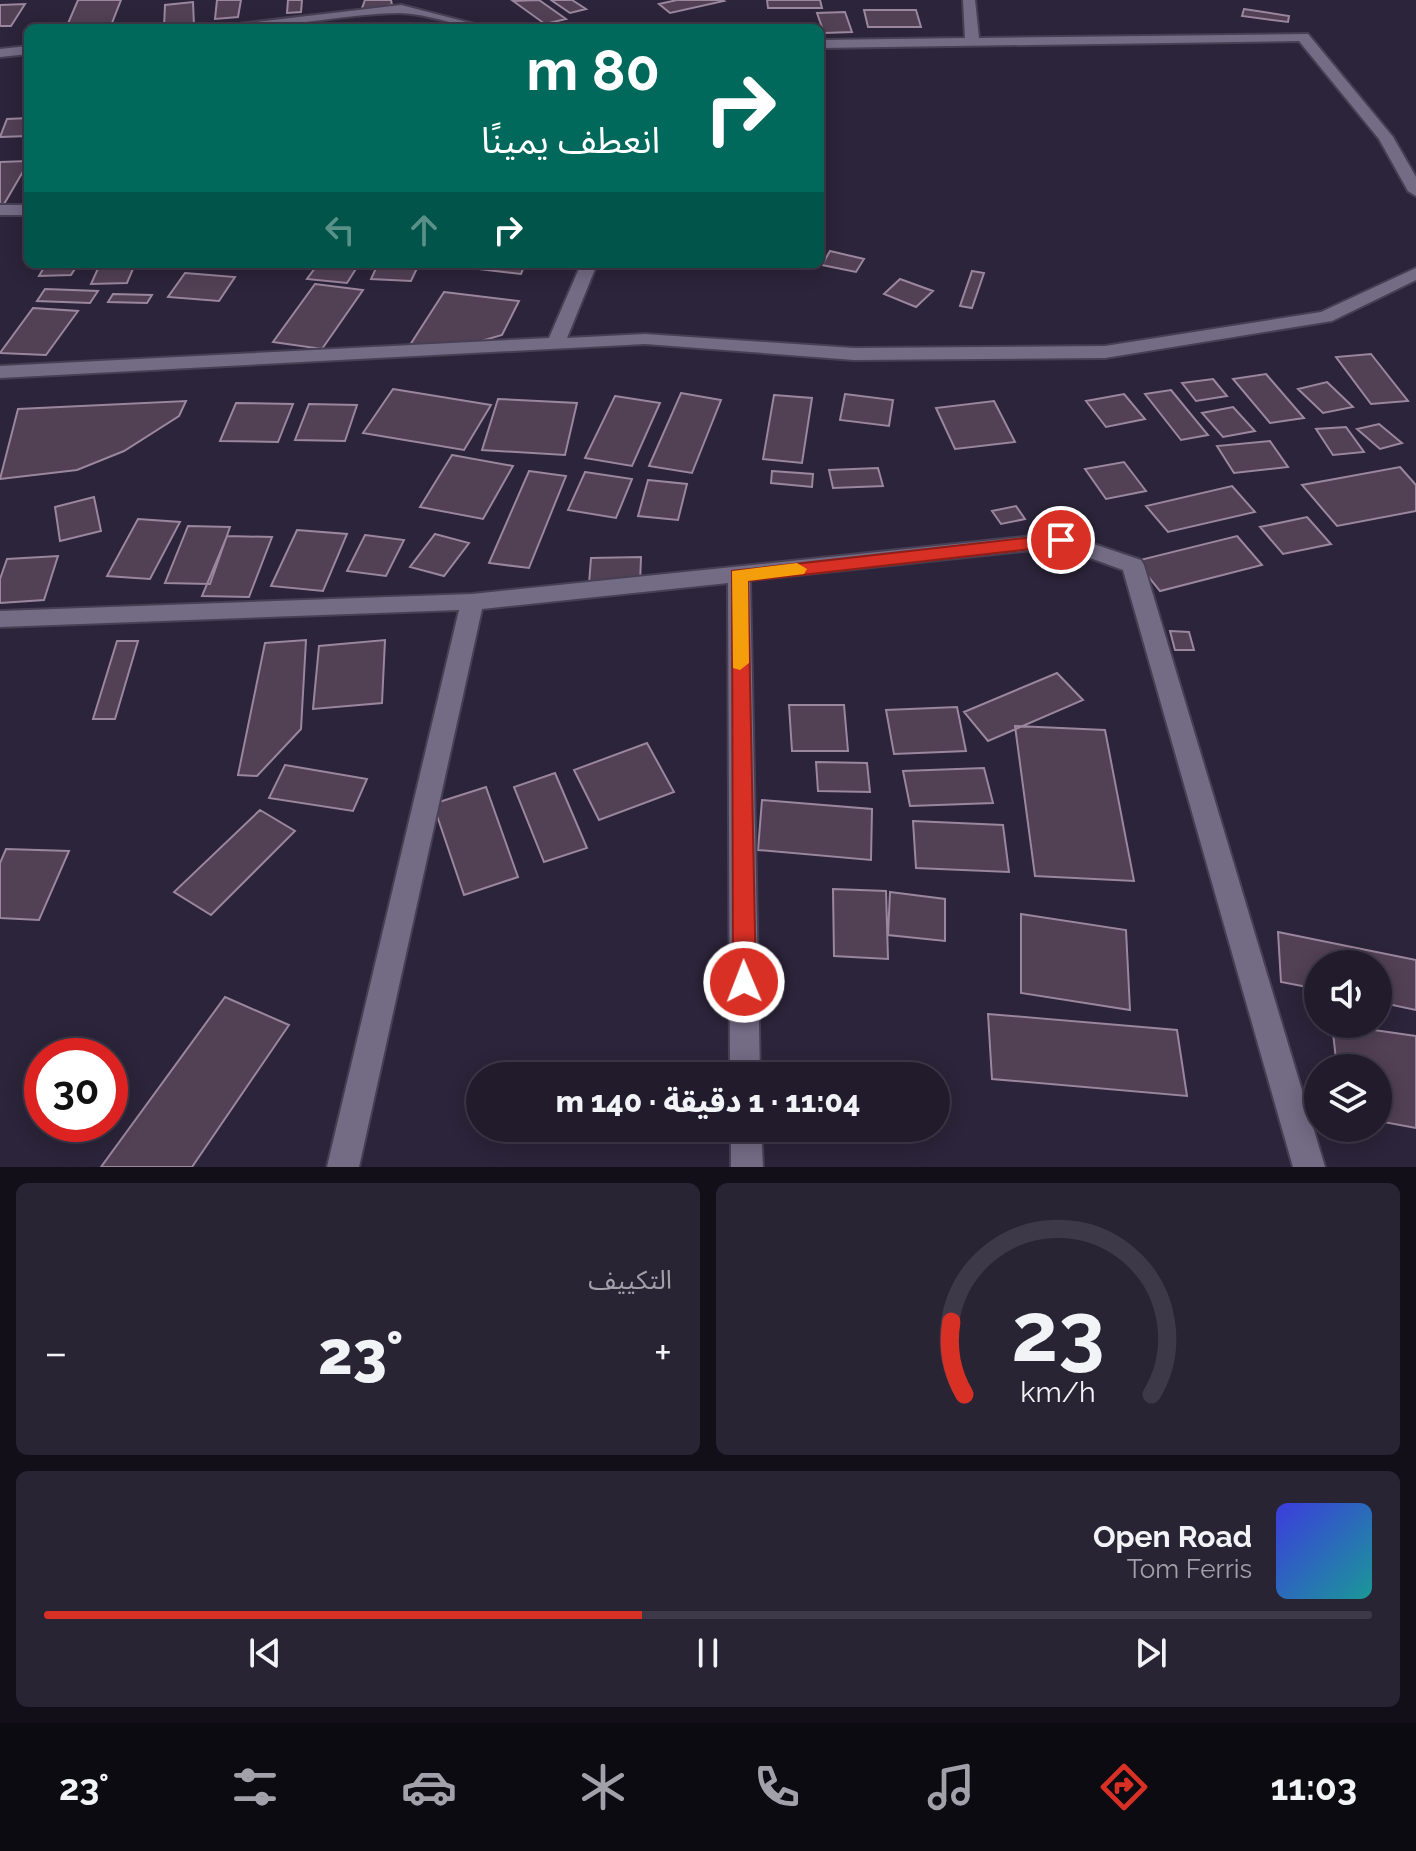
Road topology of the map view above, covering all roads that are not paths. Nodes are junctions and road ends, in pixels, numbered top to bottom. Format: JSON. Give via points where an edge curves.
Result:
{"nodes":[{"id":1,"x":969,"y":0,"type":"edge"},
{"id":2,"x":272,"y":24,"type":"edge"},
{"id":3,"x":466,"y":24,"type":"edge"},
{"id":4,"x":972,"y":40,"type":"junction"},
{"id":5,"x":824,"y":44,"type":"edge"},
{"id":6,"x":24,"y":50,"type":"edge"},
{"id":7,"x":0,"y":53,"type":"edge"},
{"id":8,"x":1416,"y":191,"type":"edge"},
{"id":9,"x":0,"y":210,"type":"edge"},
{"id":10,"x":24,"y":210,"type":"edge"},
{"id":11,"x":587,"y":268,"type":"edge"},
{"id":12,"x":1416,"y":273,"type":"edge"},
{"id":13,"x":556,"y":343,"type":"junction"},
{"id":14,"x":0,"y":372,"type":"edge"},
{"id":15,"x":739,"y":576,"type":"junction"},
{"id":16,"x":472,"y":602,"type":"junction"},
{"id":17,"x":0,"y":619,"type":"edge"},
{"id":18,"x":745,"y":1062,"type":"edge"},
{"id":19,"x":746,"y":1142,"type":"edge"},
{"id":20,"x":343,"y":1167,"type":"edge"},
{"id":21,"x":747,"y":1167,"type":"edge"},
{"id":22,"x":1309,"y":1167,"type":"edge"}],
"edges":[{"from":1,"to":4,"type":"street"},
{"from":2,"to":3,"type":"street","via":[[401,9]]},
{"from":4,"to":5,"type":"street"},
{"from":4,"to":8,"type":"street","via":[[1303,37],[1386,137]]},
{"from":6,"to":7,"type":"street"},
{"from":9,"to":10,"type":"street"},
{"from":11,"to":13,"type":"street"},
{"from":12,"to":13,"type":"street","via":[[1326,317],[1105,352],[854,354],[645,339]]},
{"from":13,"to":14,"type":"street"},
{"from":15,"to":16,"type":"street"},
{"from":15,"to":18,"type":"street"},
{"from":15,"to":22,"type":"street","via":[[1061,540],[1133,565]]},
{"from":16,"to":17,"type":"street"},
{"from":16,"to":20,"type":"street"},
{"from":19,"to":21,"type":"street"}]}
